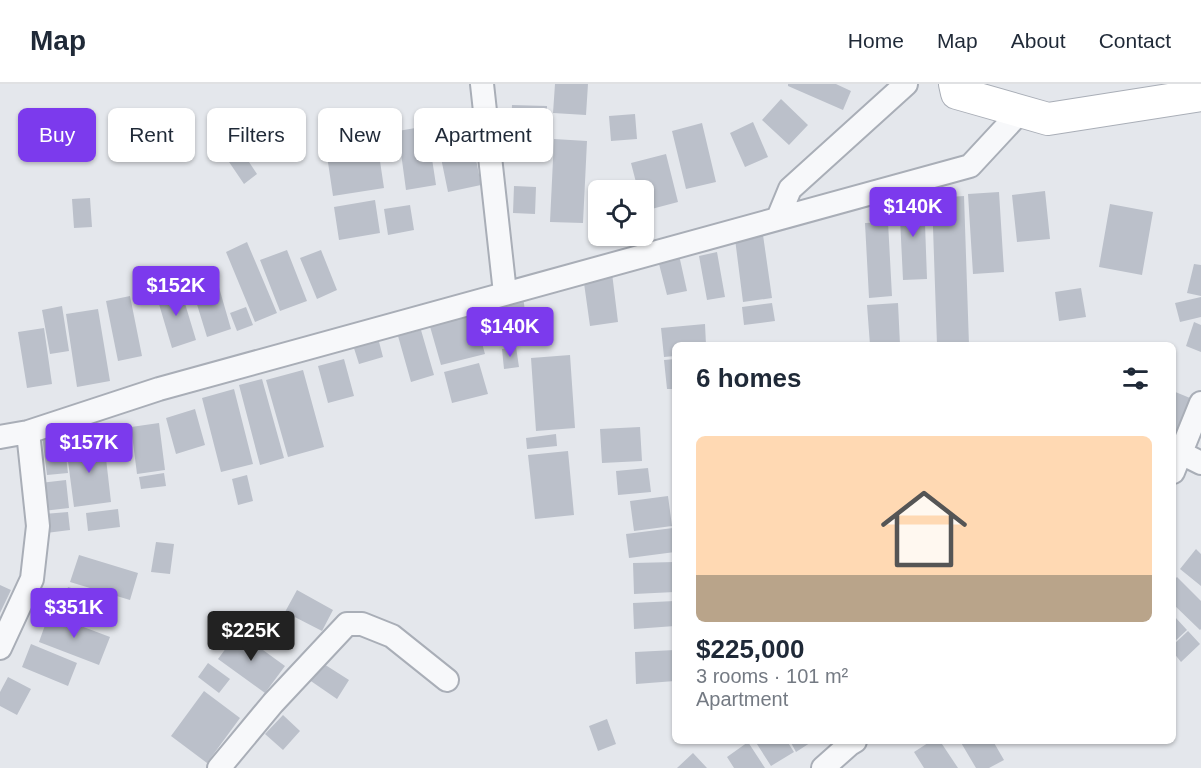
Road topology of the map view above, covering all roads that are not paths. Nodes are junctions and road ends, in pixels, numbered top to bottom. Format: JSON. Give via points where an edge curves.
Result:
{"nodes":[{"id":1,"x":482,"y":84,"type":"edge"},
{"id":2,"x":906,"y":84,"type":"edge"},
{"id":3,"x":955,"y":84,"type":"edge"},
{"id":4,"x":1201,"y":95,"type":"edge"},
{"id":5,"x":1021,"y":111,"type":"junction"},
{"id":6,"x":778,"y":218,"type":"junction"},
{"id":7,"x":505,"y":293,"type":"junction"},
{"id":8,"x":1201,"y":403,"type":"edge"},
{"id":9,"x":28,"y":432,"type":"junction"},
{"id":10,"x":0,"y":437,"type":"edge"},
{"id":11,"x":1185,"y":463,"type":"edge"},
{"id":12,"x":0,"y":648,"type":"edge"},
{"id":13,"x":447,"y":680,"type":"dead end"},
{"id":14,"x":850,"y":744,"type":"edge"},
{"id":15,"x":219,"y":768,"type":"edge"},
{"id":16,"x":823,"y":768,"type":"edge"}],
"edges":[{"from":1,"to":7,"type":"street"},
{"from":2,"to":6,"type":"street","via":[[790,189]]},
{"from":3,"to":5,"type":"main road","via":[[957,93]]},
{"from":4,"to":5,"type":"main road","via":[[1048,119]]},
{"from":5,"to":6,"type":"street","via":[[970,166]]},
{"from":6,"to":7,"type":"street"},
{"from":7,"to":9,"type":"street","via":[[159,388]]},
{"from":8,"to":11,"type":"street"},
{"from":9,"to":10,"type":"street"},
{"from":9,"to":12,"type":"street","via":[[38,526],[32,579]]},
{"from":13,"to":15,"type":"street","via":[[392,636],[362,624],[347,624]]},
{"from":14,"to":16,"type":"street"}]}
